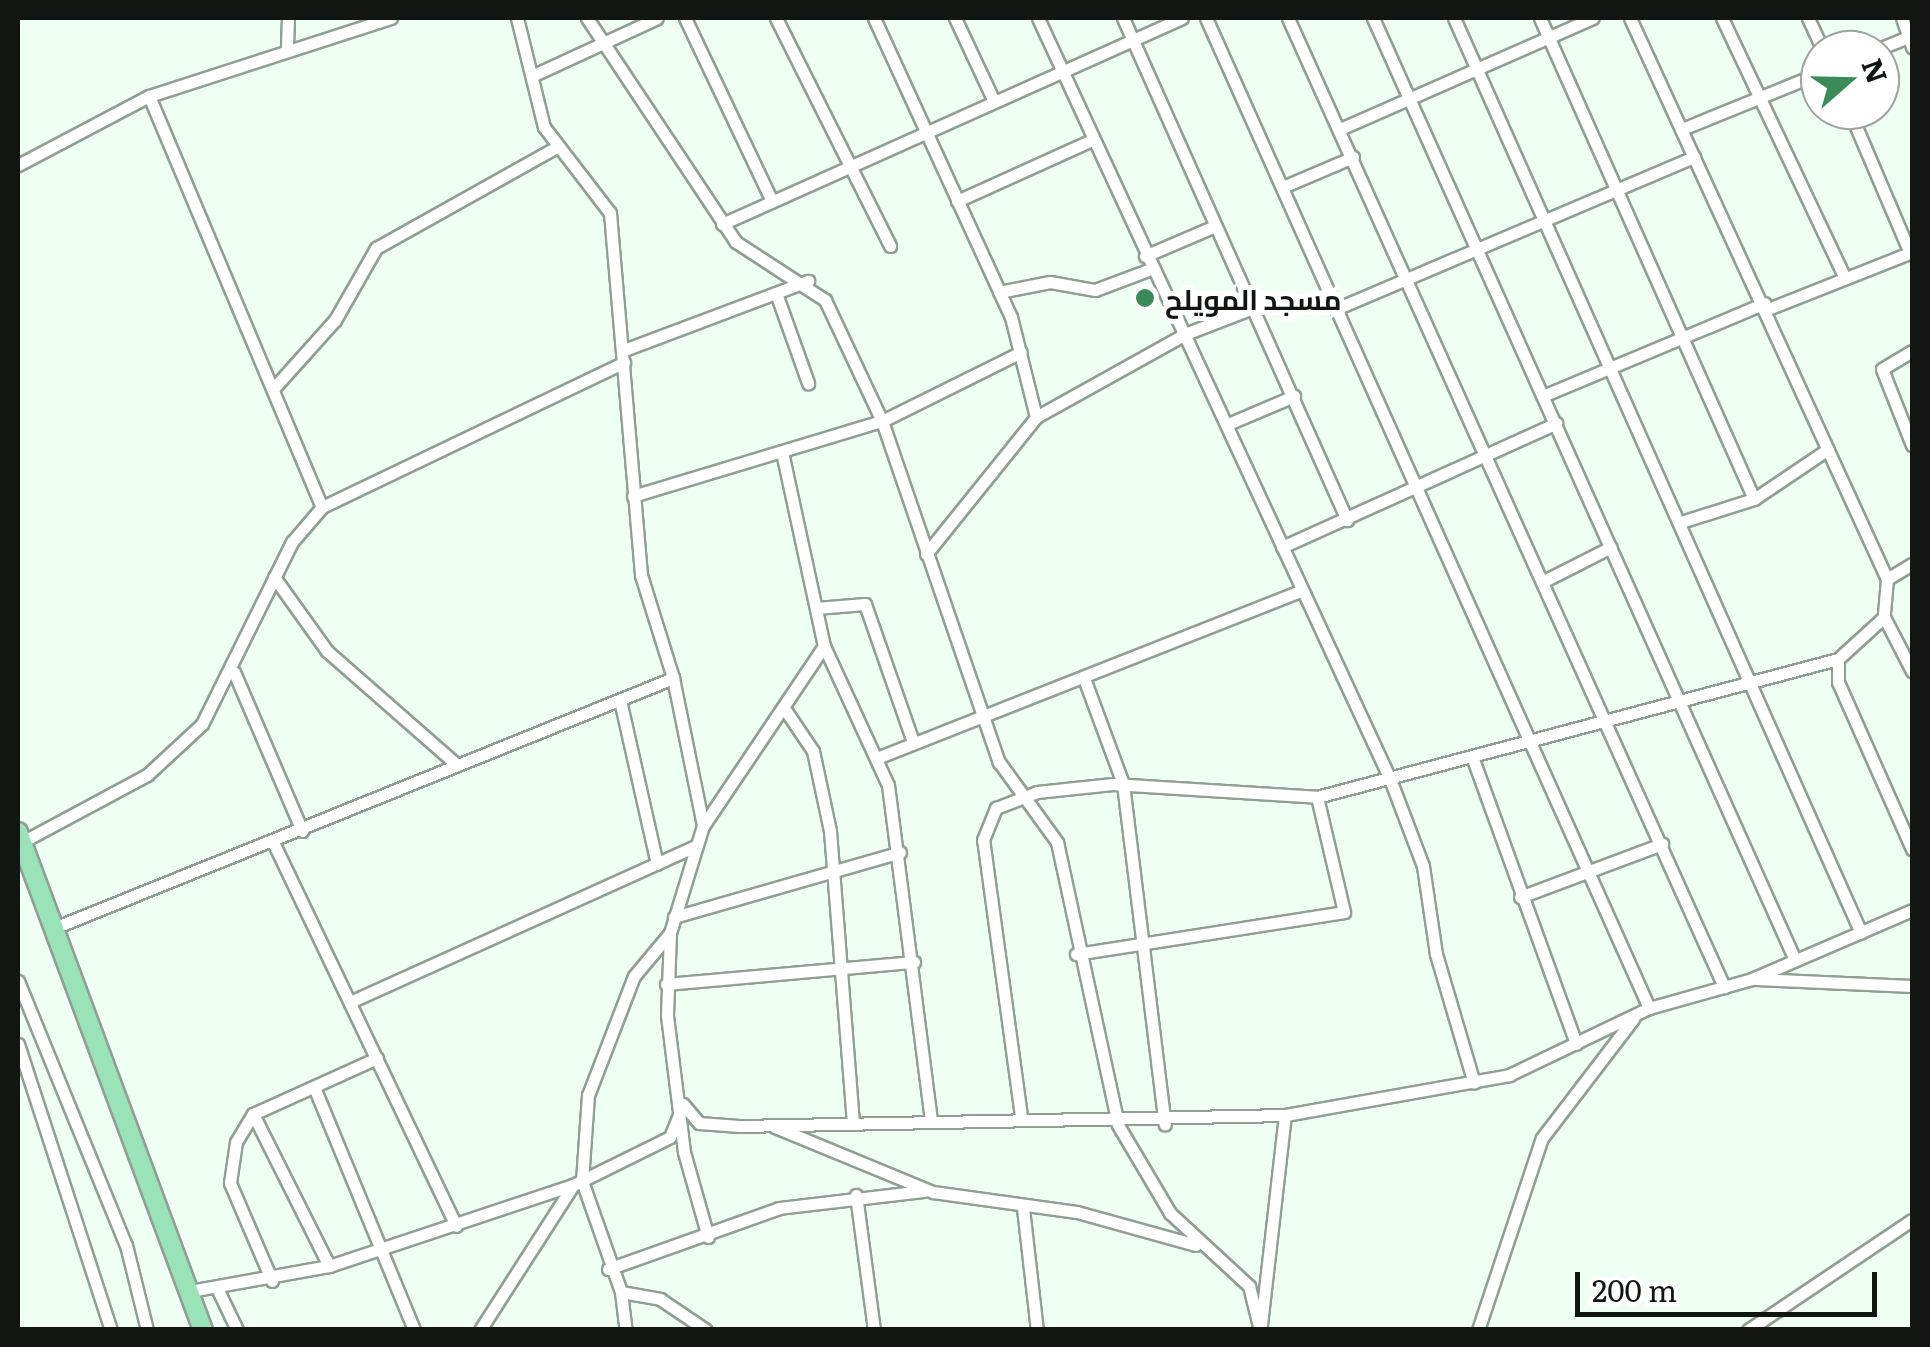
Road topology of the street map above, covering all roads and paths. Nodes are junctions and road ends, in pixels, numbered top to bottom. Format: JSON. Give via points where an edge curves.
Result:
{"nodes":[{"id":1,"x":288,"y":18,"type":"edge"},
{"id":2,"x":391,"y":18,"type":"edge"},
{"id":3,"x":517,"y":18,"type":"edge"},
{"id":4,"x":586,"y":18,"type":"edge"},
{"id":5,"x":657,"y":18,"type":"edge"},
{"id":6,"x":684,"y":18,"type":"edge"},
{"id":7,"x":776,"y":18,"type":"edge"},
{"id":8,"x":874,"y":18,"type":"edge"},
{"id":9,"x":955,"y":18,"type":"edge"},
{"id":10,"x":1038,"y":18,"type":"edge"},
{"id":11,"x":1122,"y":18,"type":"edge"},
{"id":12,"x":1182,"y":18,"type":"edge"},
{"id":13,"x":1206,"y":18,"type":"edge"},
{"id":14,"x":1288,"y":18,"type":"edge"},
{"id":15,"x":1373,"y":18,"type":"edge"},
{"id":16,"x":1454,"y":18,"type":"edge"},
{"id":17,"x":1540,"y":18,"type":"edge"},
{"id":18,"x":1593,"y":18,"type":"edge"},
{"id":19,"x":1630,"y":18,"type":"edge"},
{"id":20,"x":1722,"y":18,"type":"edge"},
{"id":21,"x":1902,"y":18,"type":"edge"},
{"id":22,"x":1549,"y":37,"type":"junction"},
{"id":23,"x":1132,"y":39,"type":"junction"},
{"id":24,"x":598,"y":42,"type":"junction"},
{"id":25,"x":1911,"y":42,"type":"edge"},
{"id":26,"x":287,"y":46,"type":"junction"},
{"id":27,"x":1478,"y":69,"type":"junction"},
{"id":28,"x":1062,"y":72,"type":"junction"},
{"id":29,"x":536,"y":74,"type":"junction"},
{"id":30,"x":1800,"y":80,"type":"edge"},
{"id":31,"x":149,"y":96,"type":"junction"},
{"id":32,"x":1760,"y":97,"type":"junction"},
{"id":33,"x":1411,"y":98,"type":"junction"},
{"id":34,"x":993,"y":99,"type":"junction"},
{"id":35,"x":1682,"y":129,"type":"junction"},
{"id":36,"x":924,"y":130,"type":"junction"},
{"id":37,"x":1340,"y":130,"type":"junction"},
{"id":38,"x":1858,"y":130,"type":"edge"},
{"id":39,"x":1092,"y":140,"type":"junction"},
{"id":40,"x":556,"y":148,"type":"junction"},
{"id":41,"x":1353,"y":156,"type":"junction"},
{"id":42,"x":1694,"y":157,"type":"junction"},
{"id":43,"x":18,"y":165,"type":"edge"},
{"id":44,"x":850,"y":167,"type":"junction"},
{"id":45,"x":1286,"y":186,"type":"junction"},
{"id":46,"x":1616,"y":190,"type":"junction"},
{"id":47,"x":772,"y":201,"type":"junction"},
{"id":48,"x":957,"y":201,"type":"junction"},
{"id":49,"x":1544,"y":218,"type":"junction"},
{"id":50,"x":722,"y":224,"type":"junction"},
{"id":51,"x":1215,"y":226,"type":"junction"},
{"id":52,"x":890,"y":246,"type":"dead end"},
{"id":53,"x":1476,"y":249,"type":"junction"},
{"id":54,"x":1911,"y":252,"type":"edge"},
{"id":55,"x":1145,"y":256,"type":"junction"},
{"id":56,"x":1151,"y":269,"type":"junction"},
{"id":57,"x":1845,"y":278,"type":"junction"},
{"id":58,"x":1408,"y":280,"type":"junction"},
{"id":59,"x":808,"y":281,"type":"junction"},
{"id":60,"x":776,"y":292,"type":"junction"},
{"id":61,"x":999,"y":292,"type":"junction"},
{"id":62,"x":1766,"y":306,"type":"junction"},
{"id":63,"x":1253,"y":308,"type":"junction"},
{"id":64,"x":1338,"y":308,"type":"junction"},
{"id":65,"x":1185,"y":334,"type":"junction"},
{"id":66,"x":1681,"y":338,"type":"junction"},
{"id":67,"x":1912,"y":350,"type":"edge"},
{"id":68,"x":1022,"y":352,"type":"junction"},
{"id":69,"x":624,"y":356,"type":"junction"},
{"id":70,"x":1612,"y":368,"type":"junction"},
{"id":71,"x":808,"y":383,"type":"dead end"},
{"id":72,"x":273,"y":389,"type":"junction"},
{"id":73,"x":1545,"y":395,"type":"junction"},
{"id":74,"x":1294,"y":396,"type":"junction"},
{"id":75,"x":1036,"y":417,"type":"junction"},
{"id":76,"x":882,"y":421,"type":"junction"},
{"id":77,"x":1556,"y":423,"type":"junction"},
{"id":78,"x":1228,"y":424,"type":"junction"},
{"id":79,"x":1912,"y":445,"type":"edge"},
{"id":80,"x":1828,"y":449,"type":"junction"},
{"id":81,"x":782,"y":452,"type":"junction"},
{"id":82,"x":1486,"y":455,"type":"junction"},
{"id":83,"x":1419,"y":484,"type":"junction"},
{"id":84,"x":633,"y":496,"type":"junction"},
{"id":85,"x":1754,"y":499,"type":"junction"},
{"id":86,"x":322,"y":507,"type":"junction"},
{"id":87,"x":1347,"y":520,"type":"junction"},
{"id":88,"x":1681,"y":522,"type":"junction"},
{"id":89,"x":1282,"y":547,"type":"junction"},
{"id":90,"x":1611,"y":548,"type":"junction"},
{"id":91,"x":926,"y":554,"type":"junction"},
{"id":92,"x":1912,"y":564,"type":"edge"},
{"id":93,"x":274,"y":577,"type":"junction"},
{"id":94,"x":1888,"y":579,"type":"junction"},
{"id":95,"x":1542,"y":582,"type":"junction"},
{"id":96,"x":1301,"y":591,"type":"junction"},
{"id":97,"x":816,"y":608,"type":"junction"},
{"id":98,"x":1884,"y":617,"type":"junction"},
{"id":99,"x":824,"y":646,"type":"junction"},
{"id":100,"x":1838,"y":659,"type":"junction"},
{"id":101,"x":1912,"y":671,"type":"edge"},
{"id":102,"x":234,"y":672,"type":"junction"},
{"id":103,"x":673,"y":678,"type":"junction"},
{"id":104,"x":1751,"y":679,"type":"junction"},
{"id":105,"x":1085,"y":680,"type":"junction"},
{"id":106,"x":1676,"y":698,"type":"junction"},
{"id":107,"x":620,"y":700,"type":"junction"},
{"id":108,"x":786,"y":711,"type":"junction"},
{"id":109,"x":983,"y":714,"type":"junction"},
{"id":110,"x":1606,"y":716,"type":"junction"},
{"id":111,"x":1532,"y":740,"type":"junction"},
{"id":112,"x":913,"y":742,"type":"junction"},
{"id":113,"x":879,"y":757,"type":"junction"},
{"id":114,"x":1473,"y":760,"type":"junction"},
{"id":115,"x":458,"y":765,"type":"junction"},
{"id":116,"x":1390,"y":780,"type":"junction"},
{"id":117,"x":1123,"y":784,"type":"junction"},
{"id":118,"x":1024,"y":796,"type":"junction"},
{"id":119,"x":1317,"y":798,"type":"junction"},
{"id":120,"x":703,"y":826,"type":"junction"},
{"id":121,"x":302,"y":831,"type":"junction"},
{"id":122,"x":20,"y":837,"type":"edge"},
{"id":123,"x":274,"y":844,"type":"junction"},
{"id":124,"x":1662,"y":844,"type":"junction"},
{"id":125,"x":695,"y":846,"type":"junction"},
{"id":126,"x":1912,"y":849,"type":"edge"},
{"id":127,"x":900,"y":852,"type":"junction"},
{"id":128,"x":658,"y":864,"type":"junction"},
{"id":129,"x":1589,"y":871,"type":"junction"},
{"id":130,"x":830,"y":873,"type":"junction"},
{"id":131,"x":1520,"y":897,"type":"junction"},
{"id":132,"x":1912,"y":910,"type":"edge"},
{"id":133,"x":674,"y":916,"type":"junction"},
{"id":134,"x":54,"y":928,"type":"junction"},
{"id":135,"x":670,"y":933,"type":"junction"},
{"id":136,"x":1861,"y":933,"type":"junction"},
{"id":137,"x":1143,"y":944,"type":"junction"},
{"id":138,"x":1076,"y":954,"type":"junction"},
{"id":139,"x":1795,"y":960,"type":"junction"},
{"id":140,"x":914,"y":962,"type":"junction"},
{"id":141,"x":838,"y":970,"type":"junction"},
{"id":142,"x":1752,"y":979,"type":"junction"},
{"id":143,"x":18,"y":981,"type":"edge"},
{"id":144,"x":666,"y":984,"type":"junction"},
{"id":145,"x":1724,"y":986,"type":"junction"},
{"id":146,"x":1912,"y":986,"type":"edge"},
{"id":147,"x":350,"y":1002,"type":"junction"},
{"id":148,"x":1649,"y":1008,"type":"junction"},
{"id":149,"x":1636,"y":1015,"type":"junction"},
{"id":150,"x":18,"y":1044,"type":"edge"},
{"id":151,"x":1576,"y":1044,"type":"junction"},
{"id":152,"x":377,"y":1058,"type":"junction"},
{"id":153,"x":1474,"y":1083,"type":"junction"},
{"id":154,"x":314,"y":1087,"type":"junction"},
{"id":155,"x":683,"y":1104,"type":"junction"},
{"id":156,"x":253,"y":1114,"type":"junction"},
{"id":157,"x":1021,"y":1116,"type":"junction"},
{"id":158,"x":1285,"y":1116,"type":"junction"},
{"id":159,"x":931,"y":1120,"type":"junction"},
{"id":160,"x":852,"y":1122,"type":"junction"},
{"id":161,"x":1165,"y":1124,"type":"junction"},
{"id":162,"x":771,"y":1125,"type":"junction"},
{"id":163,"x":1118,"y":1125,"type":"junction"},
{"id":164,"x":578,"y":1183,"type":"junction"},
{"id":165,"x":933,"y":1192,"type":"junction"},
{"id":166,"x":856,"y":1195,"type":"junction"},
{"id":167,"x":1023,"y":1208,"type":"junction"},
{"id":168,"x":1912,"y":1220,"type":"edge"},
{"id":169,"x":456,"y":1226,"type":"junction"},
{"id":170,"x":708,"y":1237,"type":"junction"},
{"id":171,"x":1196,"y":1245,"type":"junction"},
{"id":172,"x":378,"y":1251,"type":"junction"},
{"id":173,"x":328,"y":1266,"type":"junction"},
{"id":174,"x":608,"y":1270,"type":"junction"},
{"id":175,"x":272,"y":1281,"type":"junction"},
{"id":176,"x":217,"y":1288,"type":"junction"},
{"id":177,"x":190,"y":1291,"type":"junction"},
{"id":178,"x":621,"y":1292,"type":"junction"},
{"id":179,"x":1260,"y":1329,"type":"edge"},
{"id":180,"x":111,"y":1330,"type":"edge"},
{"id":181,"x":147,"y":1330,"type":"edge"},
{"id":182,"x":203,"y":1330,"type":"edge"},
{"id":183,"x":237,"y":1330,"type":"edge"},
{"id":184,"x":414,"y":1330,"type":"edge"},
{"id":185,"x":480,"y":1330,"type":"edge"},
{"id":186,"x":626,"y":1330,"type":"edge"},
{"id":187,"x":706,"y":1330,"type":"edge"},
{"id":188,"x":874,"y":1330,"type":"edge"},
{"id":189,"x":1037,"y":1330,"type":"edge"},
{"id":190,"x":1478,"y":1330,"type":"edge"},
{"id":191,"x":1748,"y":1330,"type":"edge"}],
"edges":[{"from":1,"to":26,"type":"street"},
{"from":2,"to":26,"type":"street"},
{"from":3,"to":29,"type":"street"},
{"from":4,"to":24,"type":"street"},
{"from":5,"to":24,"type":"street"},
{"from":6,"to":47,"type":"street"},
{"from":7,"to":44,"type":"street"},
{"from":8,"to":36,"type":"street"},
{"from":9,"to":34,"type":"street"},
{"from":10,"to":28,"type":"street"},
{"from":11,"to":23,"type":"street"},
{"from":12,"to":23,"type":"street"},
{"from":13,"to":45,"type":"street"},
{"from":14,"to":37,"type":"street"},
{"from":15,"to":33,"type":"street"},
{"from":16,"to":27,"type":"street"},
{"from":17,"to":22,"type":"street"},
{"from":18,"to":22,"type":"street"},
{"from":19,"to":35,"type":"street"},
{"from":20,"to":32,"type":"street"},
{"from":21,"to":25,"type":"street"},
{"from":22,"to":27,"type":"street"},
{"from":22,"to":46,"type":"street"},
{"from":23,"to":28,"type":"street"},
{"from":23,"to":51,"type":"street"},
{"from":24,"to":29,"type":"street"},
{"from":24,"to":50,"type":"street"},
{"from":26,"to":31,"type":"street"},
{"from":27,"to":33,"type":"street"},
{"from":27,"to":49,"type":"street"},
{"from":28,"to":34,"type":"street"},
{"from":28,"to":39,"type":"street"},
{"from":29,"to":40,"type":"street"},
{"from":30,"to":32,"type":"street"},
{"from":31,"to":43,"type":"street"},
{"from":31,"to":72,"type":"street"},
{"from":32,"to":35,"type":"street"},
{"from":32,"to":57,"type":"street"},
{"from":33,"to":37,"type":"street"},
{"from":33,"to":53,"type":"street"},
{"from":34,"to":36,"type":"street"},
{"from":35,"to":42,"type":"street"},
{"from":36,"to":44,"type":"street"},
{"from":36,"to":48,"type":"street"},
{"from":37,"to":41,"type":"street"},
{"from":38,"to":54,"type":"street"},
{"from":39,"to":48,"type":"street"},
{"from":39,"to":55,"type":"street"},
{"from":40,"to":69,"type":"street","via":[[610,213]]},
{"from":40,"to":72,"type":"street","via":[[376,248],[335,320]]},
{"from":41,"to":45,"type":"street"},
{"from":41,"to":58,"type":"street"},
{"from":42,"to":46,"type":"street"},
{"from":42,"to":62,"type":"street"},
{"from":44,"to":47,"type":"street"},
{"from":44,"to":52,"type":"street"},
{"from":45,"to":64,"type":"street"},
{"from":46,"to":49,"type":"street"},
{"from":46,"to":66,"type":"street"},
{"from":47,"to":50,"type":"street"},
{"from":48,"to":61,"type":"street"},
{"from":49,"to":53,"type":"street"},
{"from":49,"to":70,"type":"street"},
{"from":50,"to":59,"type":"street","via":[[751,254]]},
{"from":51,"to":55,"type":"street"},
{"from":51,"to":63,"type":"street"},
{"from":53,"to":58,"type":"street"},
{"from":53,"to":73,"type":"street"},
{"from":54,"to":57,"type":"street"},
{"from":55,"to":56,"type":"street"},
{"from":56,"to":61,"type":"street","via":[[1095,290],[1050,282]]},
{"from":56,"to":65,"type":"street"},
{"from":57,"to":62,"type":"street"},
{"from":58,"to":64,"type":"street"},
{"from":58,"to":82,"type":"street"},
{"from":59,"to":60,"type":"street"},
{"from":59,"to":76,"type":"street"},
{"from":60,"to":69,"type":"street"},
{"from":60,"to":71,"type":"street"},
{"from":61,"to":68,"type":"street"},
{"from":62,"to":66,"type":"street"},
{"from":62,"to":80,"type":"street"},
{"from":63,"to":65,"type":"street"},
{"from":63,"to":74,"type":"street"},
{"from":64,"to":83,"type":"street"},
{"from":65,"to":75,"type":"street"},
{"from":65,"to":78,"type":"street"},
{"from":66,"to":70,"type":"street"},
{"from":66,"to":85,"type":"street"},
{"from":67,"to":79,"type":"street","via":[[1882,369]]},
{"from":68,"to":75,"type":"street"},
{"from":68,"to":76,"type":"street"},
{"from":69,"to":84,"type":"street"},
{"from":69,"to":86,"type":"street"},
{"from":70,"to":73,"type":"street"},
{"from":70,"to":88,"type":"street"},
{"from":72,"to":86,"type":"street"},
{"from":73,"to":77,"type":"street"},
{"from":74,"to":78,"type":"street"},
{"from":74,"to":87,"type":"street"},
{"from":75,"to":91,"type":"street"},
{"from":76,"to":81,"type":"street"},
{"from":76,"to":91,"type":"street"},
{"from":77,"to":82,"type":"street"},
{"from":77,"to":90,"type":"street"},
{"from":78,"to":89,"type":"street"},
{"from":80,"to":85,"type":"street"},
{"from":80,"to":94,"type":"street"},
{"from":81,"to":84,"type":"street"},
{"from":81,"to":97,"type":"street"},
{"from":82,"to":83,"type":"street"},
{"from":82,"to":95,"type":"street"},
{"from":83,"to":87,"type":"street"},
{"from":83,"to":111,"type":"street"},
{"from":84,"to":103,"type":"street","via":[[640,575]]},
{"from":85,"to":88,"type":"street"},
{"from":86,"to":93,"type":"street"},
{"from":87,"to":89,"type":"street"},
{"from":88,"to":104,"type":"street"},
{"from":89,"to":96,"type":"street"},
{"from":90,"to":95,"type":"street"},
{"from":90,"to":106,"type":"street"},
{"from":91,"to":109,"type":"street"},
{"from":92,"to":94,"type":"street"},
{"from":93,"to":102,"type":"street"},
{"from":93,"to":115,"type":"street","via":[[327,651]]},
{"from":94,"to":98,"type":"street"},
{"from":95,"to":110,"type":"street"},
{"from":96,"to":105,"type":"street"},
{"from":96,"to":116,"type":"street"},
{"from":97,"to":99,"type":"street"},
{"from":97,"to":112,"type":"street","via":[[865,604]]},
{"from":98,"to":100,"type":"street"},
{"from":98,"to":101,"type":"street"},
{"from":99,"to":108,"type":"street"},
{"from":99,"to":113,"type":"street"},
{"from":100,"to":104,"type":"street"},
{"from":100,"to":126,"type":"street","via":[[1843,700]]},
{"from":102,"to":121,"type":"street"},
{"from":102,"to":122,"type":"street","via":[[202,724],[147,774]]},
{"from":103,"to":107,"type":"street"},
{"from":103,"to":120,"type":"street"},
{"from":104,"to":106,"type":"street"},
{"from":104,"to":136,"type":"street"},
{"from":105,"to":109,"type":"street"},
{"from":105,"to":117,"type":"street"},
{"from":106,"to":110,"type":"street"},
{"from":106,"to":139,"type":"street"},
{"from":107,"to":115,"type":"street"},
{"from":107,"to":128,"type":"street"},
{"from":108,"to":120,"type":"street"},
{"from":108,"to":130,"type":"street","via":[[814,751]]},
{"from":109,"to":112,"type":"street"},
{"from":109,"to":118,"type":"street","via":[[1007,779]]},
{"from":110,"to":111,"type":"street"},
{"from":110,"to":124,"type":"street"},
{"from":111,"to":114,"type":"street"},
{"from":111,"to":129,"type":"street"},
{"from":112,"to":113,"type":"street"},
{"from":113,"to":127,"type":"street"},
{"from":114,"to":116,"type":"street"},
{"from":114,"to":131,"type":"street"},
{"from":115,"to":121,"type":"street"},
{"from":116,"to":119,"type":"street"},
{"from":116,"to":153,"type":"street","via":[[1423,866],[1436,954]]},
{"from":117,"to":118,"type":"street"},
{"from":117,"to":119,"type":"street"},
{"from":117,"to":137,"type":"street"},
{"from":118,"to":138,"type":"street","via":[[1057,842]]},
{"from":118,"to":157,"type":"street","via":[[988,814],[983,840]]},
{"from":119,"to":137,"type":"street","via":[[1344,912]]},
{"from":120,"to":125,"type":"street"},
{"from":121,"to":123,"type":"street"},
{"from":122,"to":134,"type":"main road"},
{"from":123,"to":134,"type":"street"},
{"from":123,"to":147,"type":"street"},
{"from":124,"to":129,"type":"street"},
{"from":124,"to":145,"type":"street"},
{"from":125,"to":128,"type":"street"},
{"from":125,"to":133,"type":"street"},
{"from":127,"to":130,"type":"street"},
{"from":127,"to":140,"type":"street"},
{"from":128,"to":147,"type":"street"},
{"from":129,"to":131,"type":"street"},
{"from":129,"to":148,"type":"street"},
{"from":130,"to":133,"type":"street"},
{"from":130,"to":141,"type":"street"},
{"from":131,"to":151,"type":"street"},
{"from":132,"to":136,"type":"street"},
{"from":133,"to":135,"type":"street"},
{"from":134,"to":177,"type":"main road"},
{"from":135,"to":144,"type":"street"},
{"from":135,"to":164,"type":"street","via":[[634,976],[588,1095]]},
{"from":136,"to":139,"type":"street"},
{"from":137,"to":138,"type":"street"},
{"from":137,"to":161,"type":"street"},
{"from":138,"to":163,"type":"street"},
{"from":139,"to":142,"type":"street"},
{"from":140,"to":141,"type":"street"},
{"from":140,"to":159,"type":"street"},
{"from":141,"to":144,"type":"street"},
{"from":141,"to":160,"type":"street"},
{"from":142,"to":145,"type":"street"},
{"from":142,"to":146,"type":"street"},
{"from":143,"to":181,"type":"street","via":[[126,1245]]},
{"from":144,"to":155,"type":"street"},
{"from":145,"to":148,"type":"street"},
{"from":147,"to":152,"type":"street"},
{"from":148,"to":149,"type":"street"},
{"from":149,"to":151,"type":"street"},
{"from":149,"to":190,"type":"street","via":[[1542,1138]]},
{"from":150,"to":180,"type":"street"},
{"from":151,"to":153,"type":"street"},
{"from":152,"to":154,"type":"street"},
{"from":152,"to":169,"type":"street"},
{"from":153,"to":158,"type":"street"},
{"from":154,"to":156,"type":"street"},
{"from":154,"to":172,"type":"street"},
{"from":155,"to":162,"type":"street","via":[[699,1124]]},
{"from":155,"to":164,"type":"street","via":[[670,1138]]},
{"from":155,"to":170,"type":"street","via":[[684,1152]]},
{"from":156,"to":173,"type":"street"},
{"from":156,"to":175,"type":"street","via":[[236,1142],[230,1183]]},
{"from":157,"to":159,"type":"street"},
{"from":157,"to":163,"type":"street"},
{"from":158,"to":161,"type":"street"},
{"from":158,"to":179,"type":"street"},
{"from":159,"to":160,"type":"street"},
{"from":160,"to":162,"type":"street"},
{"from":161,"to":163,"type":"street"},
{"from":162,"to":165,"type":"street"},
{"from":163,"to":171,"type":"street"},
{"from":164,"to":169,"type":"street"},
{"from":164,"to":174,"type":"street"},
{"from":164,"to":185,"type":"street"},
{"from":165,"to":166,"type":"street"},
{"from":165,"to":167,"type":"street"},
{"from":166,"to":170,"type":"street","via":[[780,1208]]},
{"from":166,"to":188,"type":"street"},
{"from":167,"to":171,"type":"street","via":[[1076,1212]]},
{"from":167,"to":189,"type":"street"},
{"from":168,"to":191,"type":"street"},
{"from":169,"to":172,"type":"street"},
{"from":170,"to":174,"type":"street"},
{"from":171,"to":179,"type":"street","via":[[1249,1286]]},
{"from":172,"to":173,"type":"street"},
{"from":172,"to":184,"type":"street"},
{"from":173,"to":175,"type":"street"},
{"from":174,"to":178,"type":"street"},
{"from":175,"to":176,"type":"street"},
{"from":176,"to":177,"type":"street"},
{"from":176,"to":183,"type":"street"},
{"from":177,"to":182,"type":"main road"},
{"from":178,"to":186,"type":"street"},
{"from":178,"to":187,"type":"street","via":[[660,1299]]}]}
